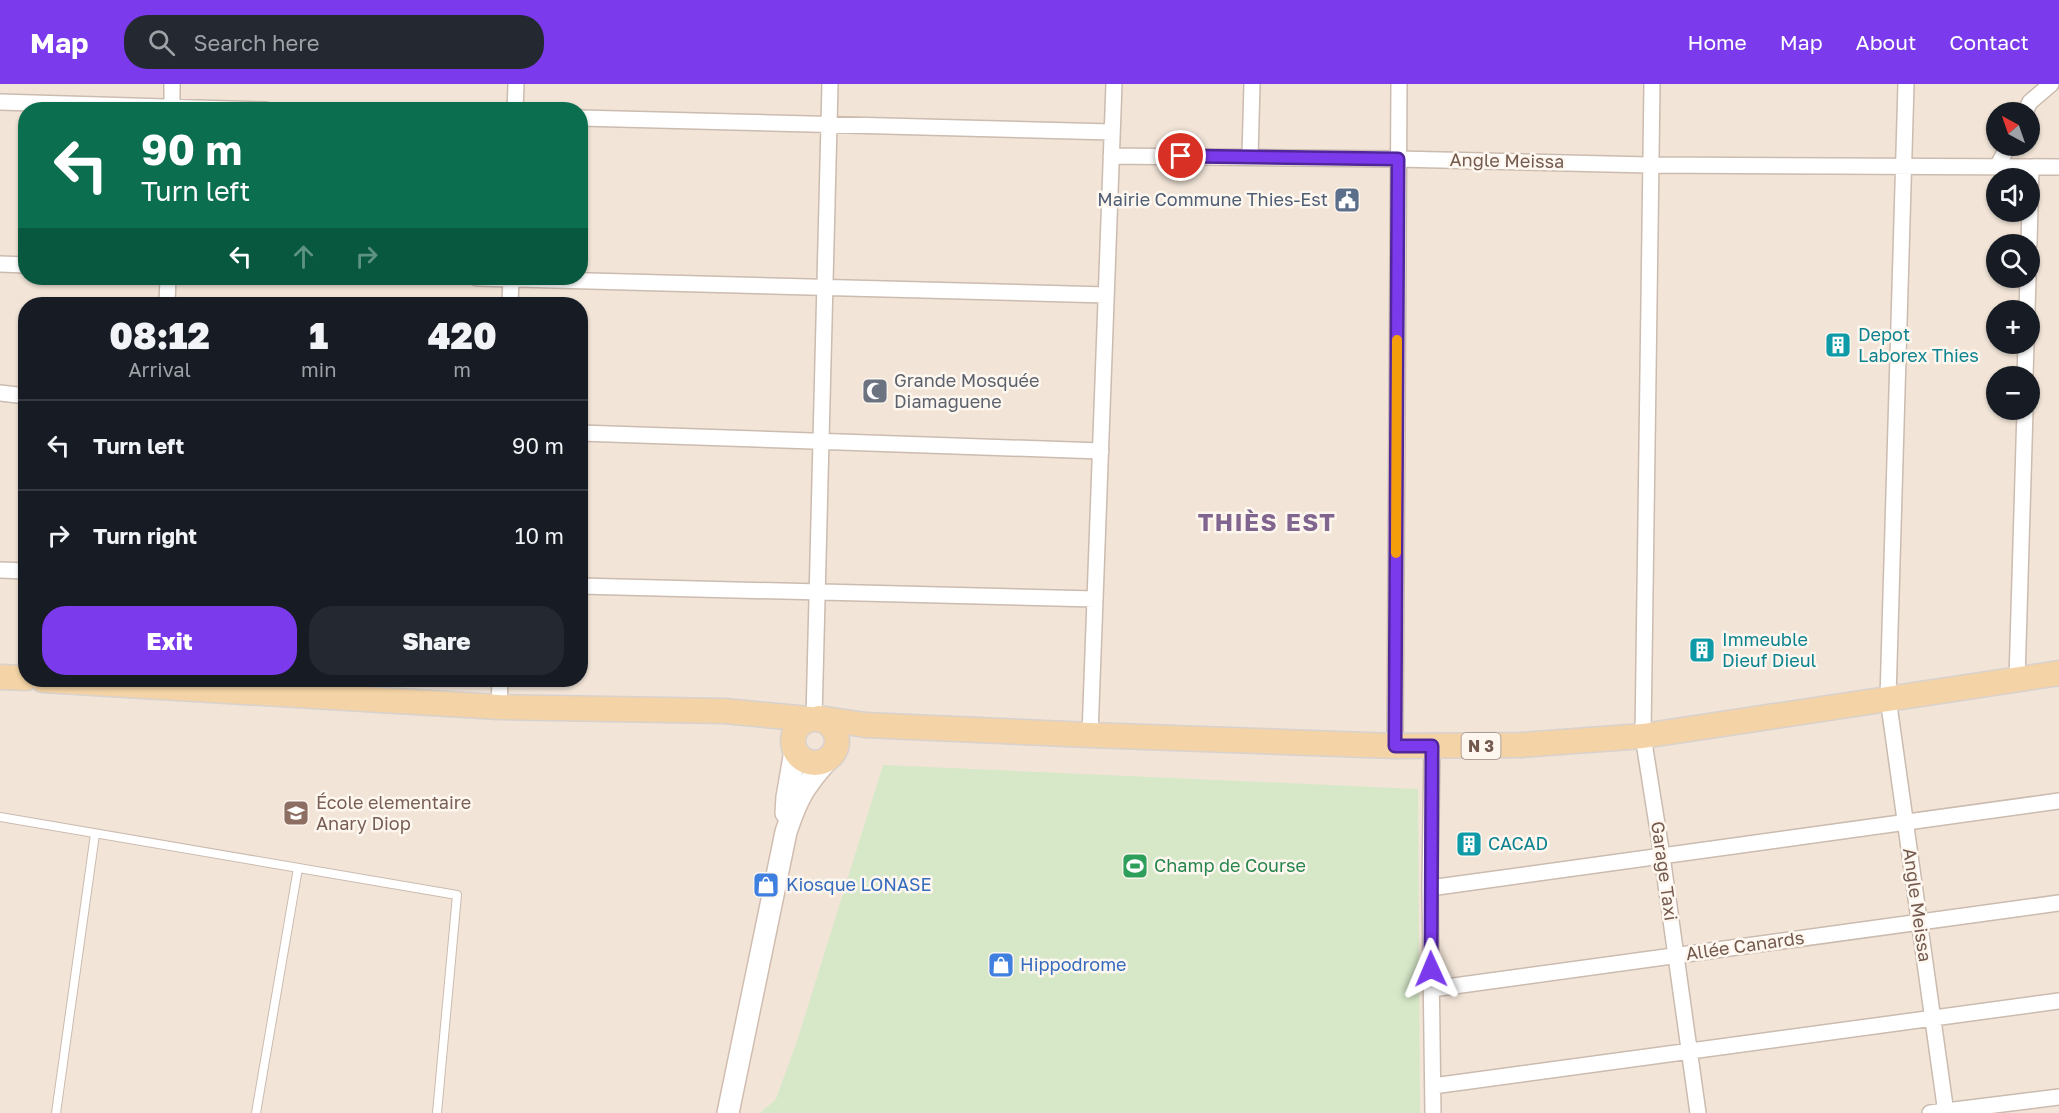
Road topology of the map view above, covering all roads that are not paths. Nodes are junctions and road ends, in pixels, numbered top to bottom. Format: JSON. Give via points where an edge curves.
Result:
{"nodes":[{"id":1,"x":172,"y":84,"type":"edge"},
{"id":2,"x":516,"y":84,"type":"edge"},
{"id":3,"x":830,"y":84,"type":"edge"},
{"id":4,"x":1114,"y":84,"type":"edge"},
{"id":5,"x":1252,"y":84,"type":"edge"},
{"id":6,"x":1399,"y":84,"type":"edge"},
{"id":7,"x":1652,"y":84,"type":"edge"},
{"id":8,"x":1906,"y":84,"type":"edge"},
{"id":9,"x":2051,"y":84,"type":"edge"},
{"id":10,"x":0,"y":102,"type":"edge"},
{"id":11,"x":172,"y":102,"type":"edge"},
{"id":12,"x":515,"y":102,"type":"edge"},
{"id":13,"x":2030,"y":102,"type":"edge"},
{"id":14,"x":18,"y":103,"type":"edge"},
{"id":15,"x":588,"y":118,"type":"edge"},
{"id":16,"x":829,"y":125,"type":"junction"},
{"id":17,"x":1112,"y":132,"type":"junction"},
{"id":18,"x":1111,"y":156,"type":"junction"},
{"id":19,"x":1250,"y":156,"type":"junction"},
{"id":20,"x":2003,"y":156,"type":"edge"},
{"id":21,"x":1398,"y":159,"type":"junction"},
{"id":22,"x":1649,"y":165,"type":"junction"},
{"id":23,"x":1903,"y":166,"type":"junction"},
{"id":24,"x":1997,"y":167,"type":"junction"},
{"id":25,"x":2031,"y":167,"type":"junction"},
{"id":26,"x":2059,"y":167,"type":"edge"},
{"id":27,"x":2029,"y":234,"type":"edge"},
{"id":28,"x":0,"y":264,"type":"edge"},
{"id":29,"x":18,"y":265,"type":"edge"},
{"id":30,"x":588,"y":280,"type":"edge"},
{"id":31,"x":825,"y":287,"type":"junction"},
{"id":32,"x":1106,"y":296,"type":"junction"},
{"id":33,"x":0,"y":393,"type":"edge"},
{"id":34,"x":18,"y":395,"type":"edge"},
{"id":35,"x":2025,"y":420,"type":"edge"},
{"id":36,"x":588,"y":433,"type":"edge"},
{"id":37,"x":821,"y":440,"type":"junction"},
{"id":38,"x":1101,"y":451,"type":"junction"},
{"id":39,"x":0,"y":570,"type":"edge"},
{"id":40,"x":18,"y":571,"type":"edge"},
{"id":41,"x":588,"y":585,"type":"edge"},
{"id":42,"x":817,"y":592,"type":"junction"},
{"id":43,"x":1095,"y":599,"type":"junction"},
{"id":44,"x":2059,"y":673,"type":"edge"},
{"id":45,"x":0,"y":676,"type":"edge"},
{"id":46,"x":18,"y":677,"type":"edge"},
{"id":47,"x":2017,"y":679,"type":"junction"},
{"id":48,"x":215,"y":687,"type":"edge"},
{"id":49,"x":500,"y":687,"type":"edge"},
{"id":50,"x":1888,"y":698,"type":"junction"},
{"id":51,"x":499,"y":707,"type":"junction"},
{"id":52,"x":724,"y":711,"type":"junction"},
{"id":53,"x":814,"y":719,"type":"junction"},
{"id":54,"x":898,"y":726,"type":"junction"},
{"id":55,"x":1090,"y":735,"type":"junction"},
{"id":56,"x":1642,"y":736,"type":"junction"},
{"id":57,"x":794,"y":746,"type":"junction"},
{"id":58,"x":1395,"y":746,"type":"junction"},
{"id":59,"x":1432,"y":746,"type":"junction"},
{"id":60,"x":832,"y":754,"type":"junction"},
{"id":61,"x":2059,"y":801,"type":"edge"},
{"id":62,"x":0,"y":818,"type":"edge"},
{"id":63,"x":1905,"y":822,"type":"junction"},
{"id":64,"x":786,"y":832,"type":"junction"},
{"id":65,"x":95,"y":834,"type":"junction"},
{"id":66,"x":1662,"y":856,"type":"junction"},
{"id":67,"x":298,"y":868,"type":"junction"},
{"id":68,"x":1430,"y":888,"type":"junction"},
{"id":69,"x":2059,"y":903,"type":"edge"},
{"id":70,"x":1919,"y":922,"type":"junction"},
{"id":71,"x":1676,"y":956,"type":"junction"},
{"id":72,"x":1432,"y":989,"type":"junction"},
{"id":73,"x":2059,"y":1001,"type":"edge"},
{"id":74,"x":1932,"y":1018,"type":"junction"},
{"id":75,"x":1689,"y":1052,"type":"junction"},
{"id":76,"x":1433,"y":1086,"type":"junction"},
{"id":77,"x":2059,"y":1096,"type":"edge"},
{"id":78,"x":1940,"y":1112,"type":"edge"},
{"id":79,"x":56,"y":1113,"type":"edge"},
{"id":80,"x":256,"y":1113,"type":"edge"},
{"id":81,"x":437,"y":1113,"type":"edge"},
{"id":82,"x":728,"y":1113,"type":"edge"},
{"id":83,"x":1433,"y":1113,"type":"edge"},
{"id":84,"x":1698,"y":1113,"type":"edge"}],
"edges":[{"from":1,"to":11,"type":"street"},
{"from":2,"to":12,"type":"street"},
{"from":3,"to":16,"type":"street"},
{"from":4,"to":17,"type":"street"},
{"from":5,"to":19,"type":"street"},
{"from":6,"to":21,"type":"street"},
{"from":7,"to":22,"type":"street","name":"Garage Taxi"},
{"from":8,"to":23,"type":"street","name":"Angle Meissa"},
{"from":9,"to":13,"type":"street"},
{"from":10,"to":14,"type":"street"},
{"from":15,"to":16,"type":"street"},
{"from":16,"to":17,"type":"street"},
{"from":16,"to":31,"type":"street"},
{"from":17,"to":18,"type":"street"},
{"from":18,"to":19,"type":"street","name":"Angle Meissa"},
{"from":18,"to":32,"type":"street"},
{"from":19,"to":21,"type":"street","name":"Angle Meissa"},
{"from":20,"to":24,"type":"street"},
{"from":21,"to":22,"type":"street","name":"Angle Meissa"},
{"from":21,"to":58,"type":"street"},
{"from":22,"to":23,"type":"street","name":"Angle Meissa"},
{"from":22,"to":56,"type":"street","name":"Garage Taxi"},
{"from":23,"to":24,"type":"street","name":"Angle Meissa"},
{"from":23,"to":50,"type":"street","name":"Angle Meissa"},
{"from":24,"to":25,"type":"street","name":"Angle Meissa"},
{"from":25,"to":26,"type":"street","name":"Angle Meissa"},
{"from":25,"to":27,"type":"street"},
{"from":28,"to":29,"type":"street"},
{"from":30,"to":31,"type":"street"},
{"from":31,"to":32,"type":"street"},
{"from":31,"to":37,"type":"street"},
{"from":32,"to":38,"type":"street"},
{"from":33,"to":34,"type":"street"},
{"from":35,"to":47,"type":"street"},
{"from":36,"to":37,"type":"street"},
{"from":37,"to":38,"type":"street"},
{"from":37,"to":42,"type":"street"},
{"from":38,"to":43,"type":"street"},
{"from":39,"to":40,"type":"street"},
{"from":41,"to":42,"type":"street"},
{"from":42,"to":43,"type":"street"},
{"from":42,"to":53,"type":"street"},
{"from":43,"to":55,"type":"street"},
{"from":44,"to":47,"type":"main road","number":"N 3"},
{"from":45,"to":46,"type":"main road"},
{"from":47,"to":50,"type":"main road","number":"N 3"},
{"from":48,"to":51,"type":"main road","number":"N 3"},
{"from":49,"to":51,"type":"street"},
{"from":50,"to":56,"type":"main road","number":"N 3"},
{"from":50,"to":63,"type":"street","name":"Angle Meissa"},
{"from":51,"to":52,"type":"main road","number":"N 3"},
{"from":52,"to":53,"type":"main road","number":"N 3"},
{"from":52,"to":57,"type":"main road","number":"N 3"},
{"from":53,"to":54,"type":"main road","number":"N 3"},
{"from":53,"to":57,"type":"main road","via":[[797,727]]},
{"from":53,"to":60,"type":"main road","via":[[833,727],[837,744]]},
{"from":54,"to":55,"type":"main road","number":"N 3"},
{"from":54,"to":60,"type":"main road","number":"N 3","via":[[862,738]]},
{"from":55,"to":58,"type":"main road","number":"N 3"},
{"from":56,"to":59,"type":"main road","number":"N 3","via":[[1521,745]]},
{"from":56,"to":66,"type":"street","name":"Garage Taxi"},
{"from":57,"to":60,"type":"main road","via":[[800,758],[815,763]]},
{"from":57,"to":64,"type":"main road"},
{"from":58,"to":59,"type":"main road","number":"N 3"},
{"from":59,"to":68,"type":"street"},
{"from":60,"to":64,"type":"main road","via":[[801,793]]},
{"from":61,"to":63,"type":"street"},
{"from":62,"to":65,"type":"lane"},
{"from":63,"to":66,"type":"street"},
{"from":63,"to":70,"type":"street","name":"Angle Meissa"},
{"from":64,"to":82,"type":"main road"},
{"from":65,"to":67,"type":"lane"},
{"from":65,"to":79,"type":"lane"},
{"from":66,"to":68,"type":"street"},
{"from":66,"to":71,"type":"street","name":"Garage Taxi"},
{"from":67,"to":80,"type":"lane"},
{"from":67,"to":81,"type":"lane","via":[[457,895]]},
{"from":68,"to":72,"type":"street"},
{"from":69,"to":70,"type":"street","name":"Allée Canards"},
{"from":70,"to":71,"type":"street","name":"Allée Canards"},
{"from":70,"to":74,"type":"street","name":"Angle Meissa"},
{"from":71,"to":72,"type":"street","name":"Allée Canards"},
{"from":71,"to":75,"type":"street","name":"Garage Taxi"},
{"from":72,"to":76,"type":"street"},
{"from":73,"to":74,"type":"street"},
{"from":74,"to":75,"type":"street"},
{"from":74,"to":78,"type":"street","name":"Angle Meissa"},
{"from":75,"to":76,"type":"street"},
{"from":75,"to":84,"type":"street","name":"Garage Taxi"},
{"from":76,"to":83,"type":"street"},
{"from":77,"to":78,"type":"street"}]}
